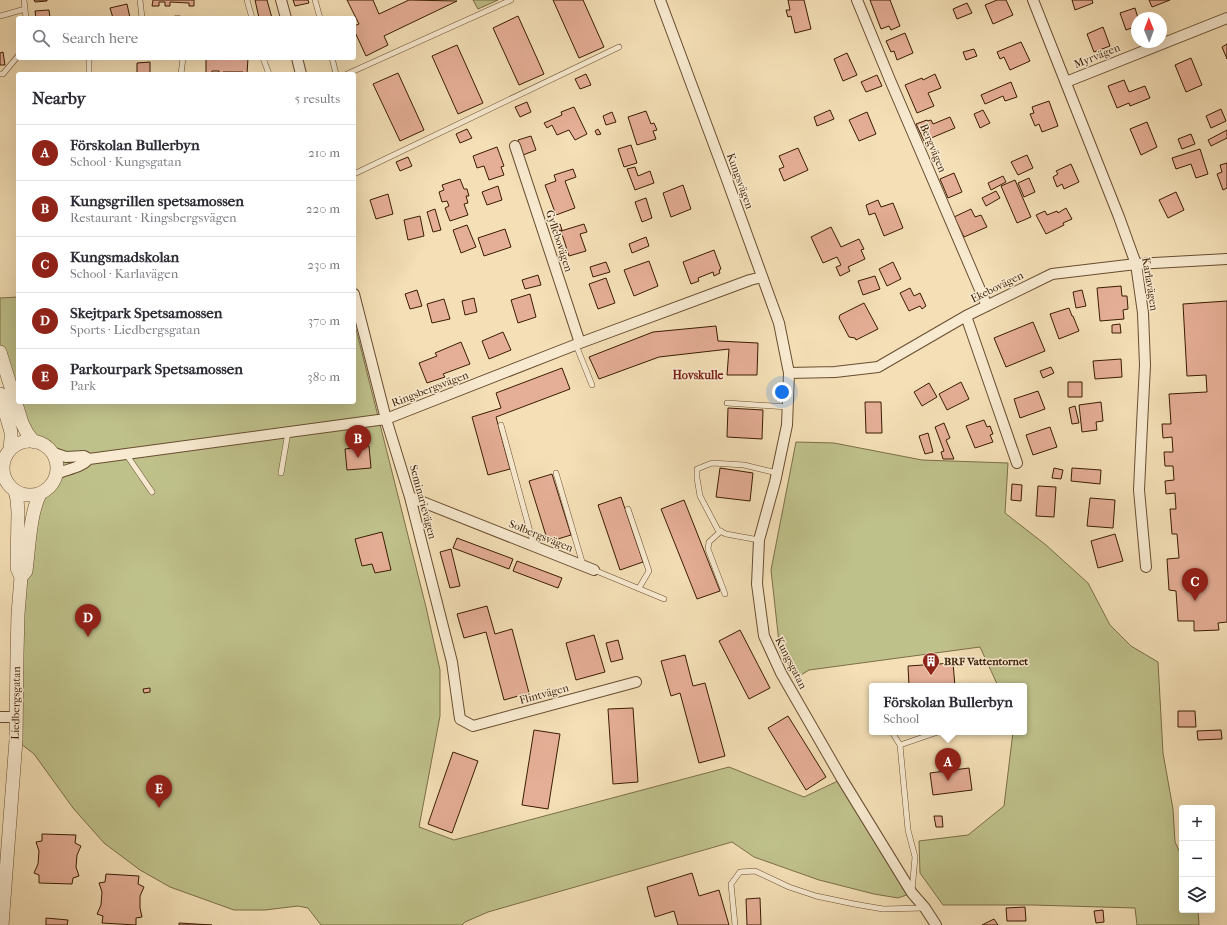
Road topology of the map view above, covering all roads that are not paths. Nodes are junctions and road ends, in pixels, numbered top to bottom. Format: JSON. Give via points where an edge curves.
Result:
{"nodes":[{"id":1,"x":24,"y":0,"type":"edge"},
{"id":2,"x":140,"y":0,"type":"edge"},
{"id":3,"x":247,"y":0,"type":"edge"},
{"id":4,"x":281,"y":0,"type":"edge"},
{"id":5,"x":315,"y":0,"type":"edge"},
{"id":6,"x":511,"y":0,"type":"edge"},
{"id":7,"x":660,"y":0,"type":"edge"},
{"id":8,"x":857,"y":0,"type":"edge"},
{"id":9,"x":1033,"y":0,"type":"edge"},
{"id":10,"x":25,"y":8,"type":"junction"},
{"id":11,"x":0,"y":16,"type":"edge"},
{"id":12,"x":26,"y":16,"type":"edge"},
{"id":13,"x":142,"y":16,"type":"edge"},
{"id":14,"x":251,"y":16,"type":"edge"},
{"id":15,"x":285,"y":16,"type":"edge"},
{"id":16,"x":319,"y":16,"type":"edge"},
{"id":17,"x":1227,"y":18,"type":"edge"},
{"id":18,"x":619,"y":47,"type":"dead end"},
{"id":19,"x":16,"y":58,"type":"edge"},
{"id":20,"x":89,"y":60,"type":"dead end"},
{"id":21,"x":183,"y":60,"type":"edge"},
{"id":22,"x":264,"y":60,"type":"edge"},
{"id":23,"x":298,"y":60,"type":"edge"},
{"id":24,"x":332,"y":60,"type":"edge"},
{"id":25,"x":89,"y":72,"type":"edge"},
{"id":26,"x":181,"y":72,"type":"edge"},
{"id":27,"x":268,"y":72,"type":"edge"},
{"id":28,"x":300,"y":72,"type":"edge"},
{"id":29,"x":336,"y":72,"type":"edge"},
{"id":30,"x":351,"y":72,"type":"edge"},
{"id":31,"x":0,"y":74,"type":"edge"},
{"id":32,"x":1066,"y":82,"type":"junction"},
{"id":33,"x":515,"y":146,"type":"dead end"},
{"id":34,"x":356,"y":173,"type":"edge"},
{"id":35,"x":1227,"y":259,"type":"edge"},
{"id":36,"x":1136,"y":264,"type":"junction"},
{"id":37,"x":762,"y":277,"type":"junction"},
{"id":38,"x":356,"y":302,"type":"edge"},
{"id":39,"x":987,"y":306,"type":"junction"},
{"id":40,"x":966,"y":316,"type":"junction"},
{"id":41,"x":578,"y":344,"type":"junction"},
{"id":42,"x":0,"y":352,"type":"edge"},
{"id":43,"x":789,"y":373,"type":"junction"},
{"id":44,"x":592,"y":385,"type":"dead end"},
{"id":45,"x":0,"y":394,"type":"edge"},
{"id":46,"x":727,"y":403,"type":"dead end"},
{"id":47,"x":16,"y":404,"type":"edge"},
{"id":48,"x":16,"y":404,"type":"edge"},
{"id":49,"x":788,"y":407,"type":"junction"},
{"id":50,"x":386,"y":419,"type":"junction"},
{"id":51,"x":501,"y":425,"type":"dead end"},
{"id":52,"x":288,"y":432,"type":"junction"},
{"id":53,"x":34,"y":442,"type":"junction"},
{"id":54,"x":10,"y":450,"type":"junction"},
{"id":55,"x":52,"y":452,"type":"junction"},
{"id":56,"x":126,"y":454,"type":"junction"},
{"id":57,"x":89,"y":459,"type":"junction"},
{"id":58,"x":1017,"y":463,"type":"dead end"},
{"id":59,"x":281,"y":473,"type":"dead end"},
{"id":60,"x":556,"y":473,"type":"dead end"},
{"id":61,"x":777,"y":473,"type":"junction"},
{"id":62,"x":56,"y":474,"type":"junction"},
{"id":63,"x":15,"y":491,"type":"junction"},
{"id":64,"x":152,"y":492,"type":"dead end"},
{"id":65,"x":40,"y":494,"type":"junction"},
{"id":66,"x":410,"y":497,"type":"junction"},
{"id":67,"x":628,"y":509,"type":"dead end"},
{"id":68,"x":721,"y":531,"type":"junction"},
{"id":69,"x":759,"y":540,"type":"junction"},
{"id":70,"x":534,"y":546,"type":"junction"},
{"id":71,"x":583,"y":565,"type":"junction"},
{"id":72,"x":1146,"y":567,"type":"dead end"},
{"id":73,"x":594,"y":570,"type":"joint"},
{"id":74,"x":21,"y":577,"type":"junction"},
{"id":75,"x":639,"y":588,"type":"junction"},
{"id":76,"x":725,"y":594,"type":"dead end"},
{"id":77,"x":664,"y":599,"type":"dead end"},
{"id":78,"x":636,"y":682,"type":"dead end"},
{"id":79,"x":0,"y":717,"type":"edge"},
{"id":80,"x":16,"y":717,"type":"junction"},
{"id":81,"x":460,"y":719,"type":"joint"},
{"id":82,"x":894,"y":735,"type":"edge"},
{"id":83,"x":929,"y":735,"type":"edge"},
{"id":84,"x":900,"y":745,"type":"junction"},
{"id":85,"x":912,"y":894,"type":"junction"},
{"id":86,"x":925,"y":908,"type":"junction"},
{"id":87,"x":2,"y":925,"type":"edge"},
{"id":88,"x":735,"y":925,"type":"edge"},
{"id":89,"x":936,"y":925,"type":"edge"}],
"edges":[{"from":1,"to":10,"type":"lane"},
{"from":2,"to":13,"type":"lane"},
{"from":3,"to":14,"type":"lane"},
{"from":4,"to":15,"type":"street"},
{"from":5,"to":16,"type":"lane"},
{"from":6,"to":30,"type":"lane"},
{"from":7,"to":37,"type":"street","name":"Kungsvägen"},
{"from":8,"to":39,"type":"street","name":"Bergvägen"},
{"from":9,"to":32,"type":"street","name":"Karlavägen"},
{"from":10,"to":11,"type":"lane"},
{"from":10,"to":12,"type":"lane"},
{"from":17,"to":32,"type":"street","name":"Myrvägen"},
{"from":18,"to":34,"type":"lane"},
{"from":19,"to":31,"type":"lane","via":[[3,74]]},
{"from":20,"to":25,"type":"lane"},
{"from":21,"to":26,"type":"lane"},
{"from":22,"to":27,"type":"lane"},
{"from":23,"to":28,"type":"street"},
{"from":24,"to":29,"type":"lane"},
{"from":32,"to":36,"type":"street","name":"Karlavägen"},
{"from":33,"to":41,"type":"street","name":"Gyllebovägen"},
{"from":35,"to":36,"type":"street","name":"Ekebovägen"},
{"from":36,"to":39,"type":"street","name":"Ekebovägen","via":[[1052,274]]},
{"from":36,"to":72,"type":"street","name":"Karlavägen","via":[[1143,313],[1145,366],[1140,490]]},
{"from":37,"to":41,"type":"street","name":"Ringsbergsvägen"},
{"from":37,"to":43,"type":"street","name":"Kungsvägen","via":[[779,324]]},
{"from":38,"to":50,"type":"street","name":"Seminarievägen"},
{"from":39,"to":40,"type":"street","name":"Ekebovägen"},
{"from":40,"to":43,"type":"street","name":"Ekebovägen","via":[[878,367],[835,372]]},
{"from":40,"to":58,"type":"street"},
{"from":41,"to":44,"type":"lane"},
{"from":41,"to":50,"type":"street","name":"Ringsbergsvägen"},
{"from":42,"to":48,"type":"street"},
{"from":43,"to":49,"type":"street","name":"Kungsgatan"},
{"from":45,"to":54,"type":"street","via":[[10,432]]},
{"from":46,"to":49,"type":"lane"},
{"from":47,"to":53,"type":"street","via":[[22,423]]},
{"from":49,"to":61,"type":"street","name":"Kungsgatan"},
{"from":50,"to":52,"type":"street","name":"Ringsbergsvägen"},
{"from":50,"to":66,"type":"street","name":"Seminarievägen"},
{"from":51,"to":70,"type":"lane"},
{"from":52,"to":56,"type":"street","name":"Ringsbergsvägen"},
{"from":52,"to":59,"type":"lane"},
{"from":53,"to":54,"type":"street","via":[[23,442]]},
{"from":53,"to":55,"type":"street","via":[[44,445]]},
{"from":54,"to":63,"type":"street","via":[[4,458],[2,471],[8,484]]},
{"from":55,"to":57,"type":"street","name":"Ringsbergsvägen","via":[[66,457],[84,456]]},
{"from":55,"to":62,"type":"street"},
{"from":56,"to":57,"type":"street","name":"Ringsbergsvägen"},
{"from":56,"to":64,"type":"lane"},
{"from":57,"to":62,"type":"street","name":"Ringsbergsvägen","via":[[84,464]]},
{"from":60,"to":71,"type":"lane"},
{"from":61,"to":68,"type":"lane","via":[[744,465],[712,463],[697,469],[700,496],[718,530]]},
{"from":61,"to":69,"type":"street","name":"Kungsgatan"},
{"from":62,"to":65,"type":"street","via":[[52,484]]},
{"from":63,"to":65,"type":"street","via":[[28,496]]},
{"from":63,"to":74,"type":"street","name":"Liedbergsgatan","via":[[18,512],[17,568]]},
{"from":65,"to":74,"type":"street","name":"Liedbergsgatan","via":[[33,513],[26,571]]},
{"from":66,"to":70,"type":"street","name":"Solbergsvägen"},
{"from":66,"to":81,"type":"street","name":"Seminarievägen","via":[[452,662]]},
{"from":67,"to":75,"type":"lane","via":[[649,571]]},
{"from":68,"to":69,"type":"lane"},
{"from":68,"to":76,"type":"lane","via":[[709,542],[708,549]]},
{"from":69,"to":85,"type":"street","name":"Kungsgatan","via":[[757,584],[764,636],[781,673]]},
{"from":70,"to":71,"type":"street","name":"Solbergsvägen"},
{"from":71,"to":73,"type":"street","name":"Solbergsvägen"},
{"from":73,"to":75,"type":"lane","name":"Solbergsvägen"},
{"from":74,"to":80,"type":"street","name":"Liedbergsgatan"},
{"from":75,"to":77,"type":"lane","name":"Solbergsvägen"},
{"from":78,"to":81,"type":"street","name":"Flintvägen","via":[[473,726]]},
{"from":79,"to":80,"type":"street"},
{"from":80,"to":87,"type":"street","name":"Liedbergsgatan"},
{"from":82,"to":84,"type":"lane"},
{"from":83,"to":84,"type":"lane"},
{"from":84,"to":85,"type":"lane","via":[[908,830],[916,857]]},
{"from":85,"to":86,"type":"street","name":"Kungsgatan"},
{"from":86,"to":88,"type":"lane","via":[[883,909],[839,901],[789,887],[755,871],[740,872],[731,884]]},
{"from":86,"to":89,"type":"street","name":"Kungsgatan"}]}
